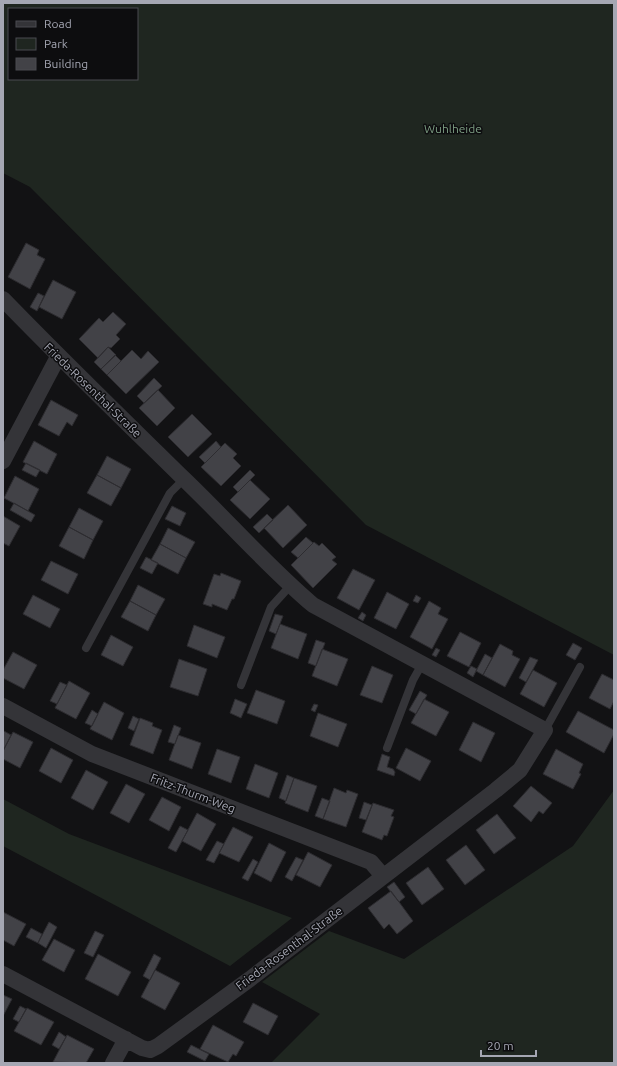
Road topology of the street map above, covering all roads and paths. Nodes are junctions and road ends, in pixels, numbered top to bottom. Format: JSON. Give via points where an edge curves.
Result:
{"nodes":[{"id":1,"x":3,"y":300,"type":"edge"},
{"id":2,"x":58,"y":357,"type":"junction"},
{"id":3,"x":3,"y":462,"type":"edge"},
{"id":4,"x":184,"y":479,"type":"junction"},
{"id":5,"x":290,"y":586,"type":"junction"},
{"id":6,"x":86,"y":648,"type":"dead end"},
{"id":7,"x":422,"y":664,"type":"junction"},
{"id":8,"x":580,"y":667,"type":"dead end"},
{"id":9,"x":241,"y":685,"type":"dead end"},
{"id":10,"x":3,"y":706,"type":"edge"},
{"id":11,"x":545,"y":730,"type":"junction"},
{"id":12,"x":387,"y":748,"type":"dead end"},
{"id":13,"x":383,"y":876,"type":"junction"},
{"id":14,"x":3,"y":974,"type":"edge"},
{"id":15,"x":126,"y":1039,"type":"junction"},
{"id":16,"x":113,"y":1063,"type":"edge"}],
"edges":[{"from":1,"to":2,"type":"street","name":"Frieda-Rosenthal-Straße"},
{"from":2,"to":3,"type":"street"},
{"from":2,"to":4,"type":"street","name":"Frieda-Rosenthal-Straße"},
{"from":4,"to":5,"type":"street","name":"Frieda-Rosenthal-Straße"},
{"from":4,"to":6,"type":"lane","via":[[170,493]]},
{"from":5,"to":7,"type":"street","name":"Frieda-Rosenthal-Straße","via":[[313,605]]},
{"from":5,"to":9,"type":"lane","via":[[271,607]]},
{"from":7,"to":11,"type":"street","name":"Frieda-Rosenthal-Straße"},
{"from":7,"to":12,"type":"lane","via":[[413,680]]},
{"from":8,"to":11,"type":"lane","name":"Frieda-Rosenthal-Straße"},
{"from":10,"to":13,"type":"street","name":"Fritz-Thurm-Weg","via":[[92,754],[372,862]]},
{"from":11,"to":13,"type":"street","name":"Frieda-Rosenthal-Straße","via":[[520,770]]},
{"from":13,"to":15,"type":"street","name":"Frieda-Rosenthal-Straße","via":[[250,979],[158,1046],[150,1050]]},
{"from":14,"to":15,"type":"street","name":"Frieda-Rosenthal-Straße"},
{"from":15,"to":16,"type":"street"}]}
